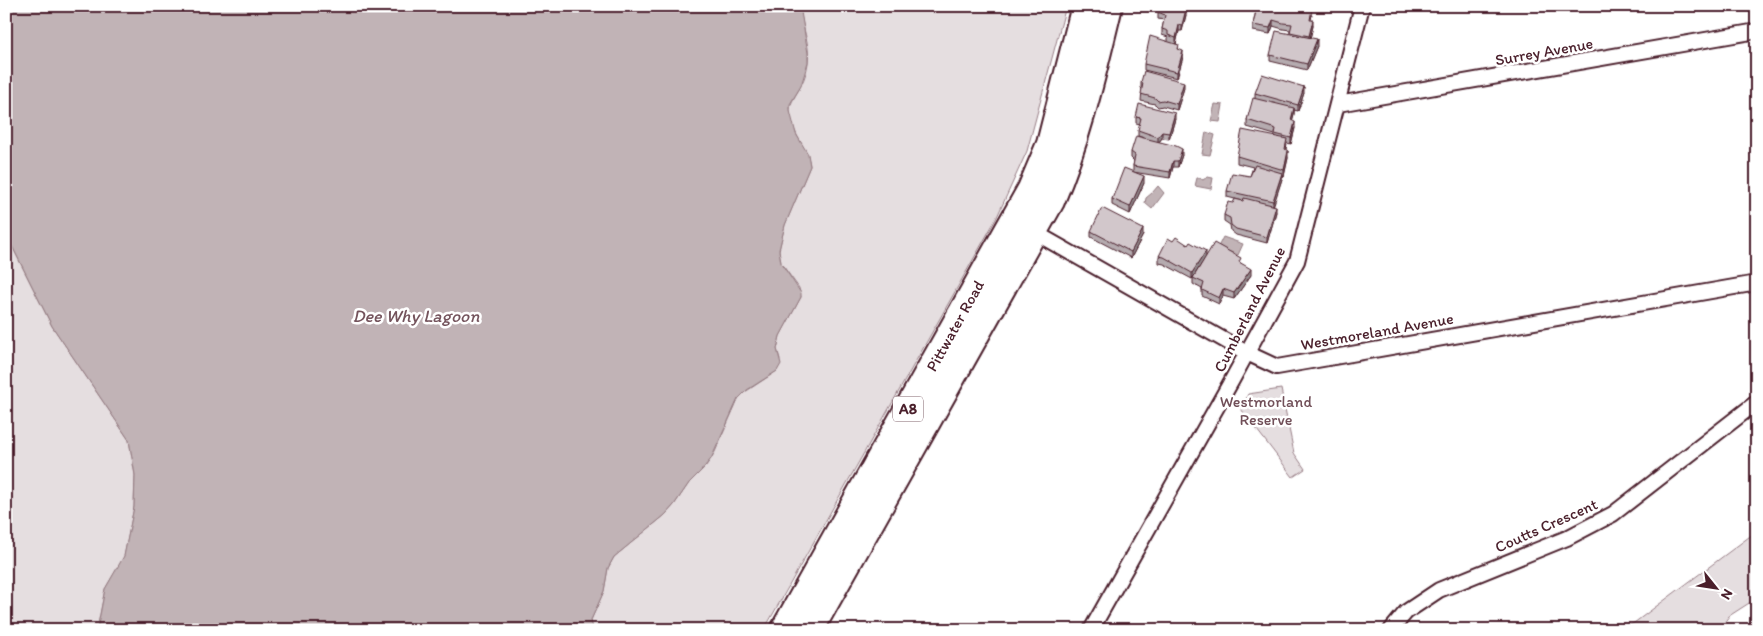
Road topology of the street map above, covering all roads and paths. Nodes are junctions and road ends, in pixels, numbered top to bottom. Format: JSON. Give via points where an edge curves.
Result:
{"nodes":[{"id":1,"x":1085,"y":6,"type":"edge"},
{"id":2,"x":1109,"y":6,"type":"edge"},
{"id":3,"x":1362,"y":6,"type":"edge"},
{"id":4,"x":1757,"y":31,"type":"edge"},
{"id":5,"x":1338,"y":104,"type":"junction"},
{"id":6,"x":1034,"y":232,"type":"junction"},
{"id":7,"x":1757,"y":283,"type":"edge"},
{"id":8,"x":1247,"y":352,"type":"junction"},
{"id":9,"x":1757,"y":402,"type":"edge"},
{"id":10,"x":784,"y":630,"type":"edge"},
{"id":11,"x":810,"y":630,"type":"edge"},
{"id":12,"x":1091,"y":630,"type":"edge"},
{"id":13,"x":1391,"y":630,"type":"edge"}],
"edges":[{"from":1,"to":10,"type":"highway","name":"Pittwater Road","number":"A8","via":[[1050,144],[1031,189]]},
{"from":2,"to":6,"type":"highway","name":"Pittwater Road","number":"A8","via":[[1066,167]]},
{"from":3,"to":5,"type":"street","name":"Cumberland Avenue"},
{"from":4,"to":5,"type":"street","name":"Surrey Avenue"},
{"from":5,"to":8,"type":"street","name":"Cumberland Avenue","via":[[1297,262]]},
{"from":6,"to":8,"type":"street","name":"Westmoreland Avenue"},
{"from":6,"to":11,"type":"highway","name":"Pittwater Road","number":"A8"},
{"from":7,"to":8,"type":"street","name":"Westmoreland Avenue","via":[[1277,366]]},
{"from":8,"to":12,"type":"street","name":"Cumberland Avenue"},
{"from":9,"to":13,"type":"street","name":"Coutts Crescent","via":[[1612,514],[1567,538],[1439,590],[1406,612]]}]}
